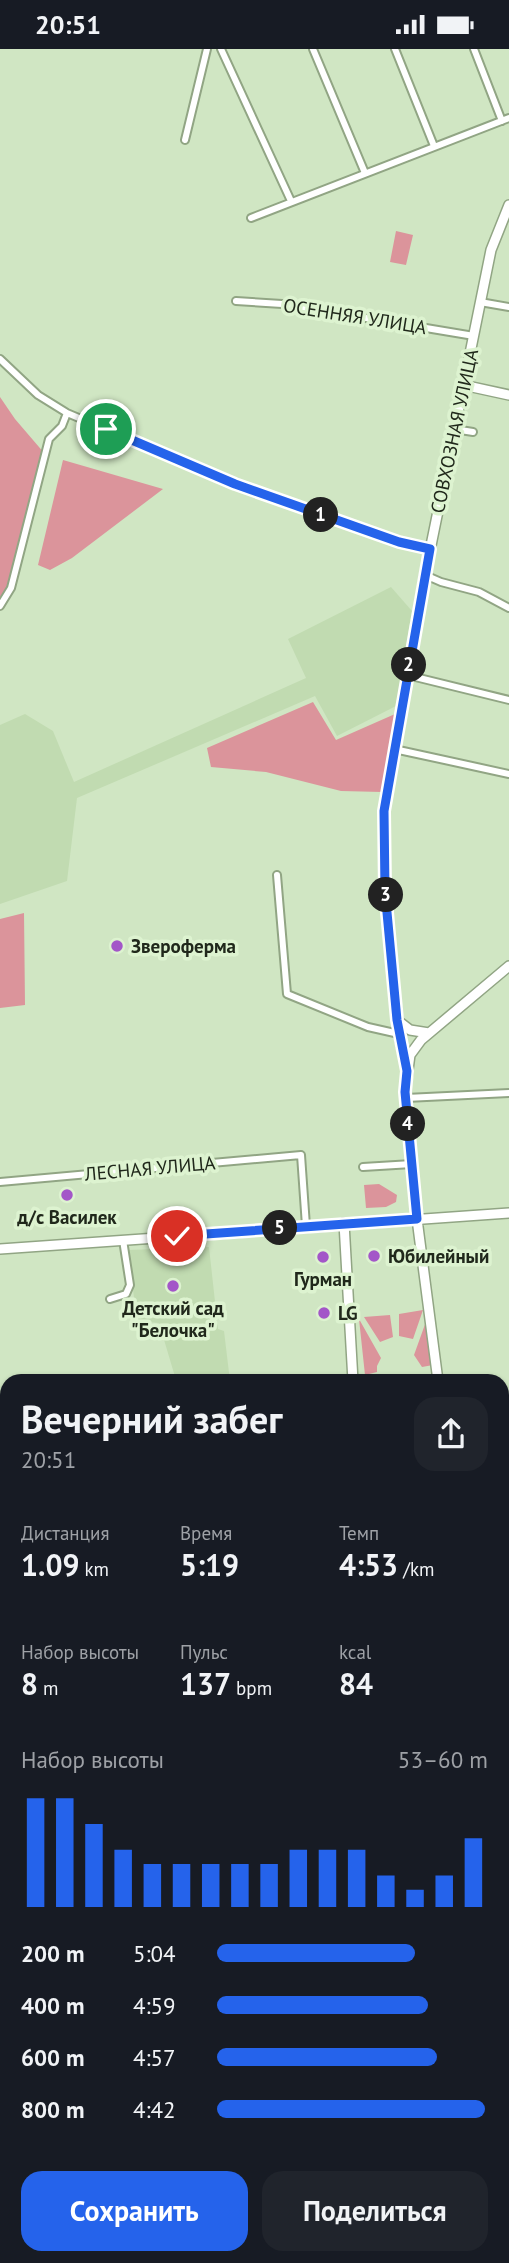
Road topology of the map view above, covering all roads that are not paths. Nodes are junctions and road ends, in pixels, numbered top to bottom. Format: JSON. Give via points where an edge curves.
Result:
{"nodes":[{"id":1,"x":207,"y":49,"type":"edge"},
{"id":2,"x":220,"y":49,"type":"edge"},
{"id":3,"x":313,"y":49,"type":"edge"},
{"id":4,"x":395,"y":49,"type":"edge"},
{"id":5,"x":474,"y":49,"type":"edge"},
{"id":6,"x":506,"y":119,"type":"edge"},
{"id":7,"x":185,"y":140,"type":"dead end"},
{"id":8,"x":434,"y":146,"type":"junction"},
{"id":9,"x":365,"y":173,"type":"junction"},
{"id":10,"x":291,"y":201,"type":"junction"},
{"id":11,"x":509,"y":205,"type":"edge"},
{"id":12,"x":251,"y":218,"type":"dead end"},
{"id":13,"x":236,"y":301,"type":"dead end"},
{"id":14,"x":480,"y":302,"type":"junction"},
{"id":15,"x":509,"y":307,"type":"edge"},
{"id":16,"x":474,"y":336,"type":"junction"},
{"id":17,"x":0,"y":359,"type":"edge"},
{"id":18,"x":463,"y":386,"type":"junction"},
{"id":19,"x":509,"y":395,"type":"edge"},
{"id":20,"x":67,"y":413,"type":"junction"},
{"id":21,"x":454,"y":429,"type":"junction"},
{"id":22,"x":473,"y":432,"type":"dead end"},
{"id":23,"x":430,"y":549,"type":"junction"},
{"id":24,"x":425,"y":575,"type":"junction"},
{"id":25,"x":0,"y":606,"type":"edge"},
{"id":26,"x":509,"y":608,"type":"edge"},
{"id":27,"x":407,"y":675,"type":"junction"},
{"id":28,"x":509,"y":700,"type":"edge"},
{"id":29,"x":394,"y":749,"type":"junction"},
{"id":30,"x":509,"y":774,"type":"edge"},
{"id":31,"x":277,"y":875,"type":"dead end"},
{"id":32,"x":509,"y":966,"type":"edge"},
{"id":33,"x":397,"y":1020,"type":"junction"},
{"id":34,"x":429,"y":1033,"type":"junction"},
{"id":35,"x":399,"y":1034,"type":"junction"},
{"id":36,"x":407,"y":1071,"type":"junction"},
{"id":37,"x":509,"y":1093,"type":"edge"},
{"id":38,"x":406,"y":1098,"type":"junction"},
{"id":39,"x":412,"y":1164,"type":"junction"},
{"id":40,"x":363,"y":1167,"type":"dead end"},
{"id":41,"x":0,"y":1182,"type":"edge"},
{"id":42,"x":509,"y":1213,"type":"edge"},
{"id":43,"x":417,"y":1219,"type":"junction"},
{"id":44,"x":344,"y":1223,"type":"junction"},
{"id":45,"x":306,"y":1226,"type":"junction"},
{"id":46,"x":123,"y":1240,"type":"junction"},
{"id":47,"x":0,"y":1249,"type":"edge"},
{"id":48,"x":110,"y":1299,"type":"dead end"},
{"id":49,"x":353,"y":1374,"type":"edge"},
{"id":50,"x":438,"y":1374,"type":"edge"}],
"edges":[{"from":1,"to":7,"type":"street"},
{"from":2,"to":10,"type":"street"},
{"from":3,"to":9,"type":"street"},
{"from":4,"to":8,"type":"street"},
{"from":5,"to":6,"type":"street"},
{"from":6,"to":8,"type":"street"},
{"from":8,"to":9,"type":"street"},
{"from":9,"to":10,"type":"street"},
{"from":10,"to":12,"type":"street"},
{"from":11,"to":14,"type":"main road","name":"СОВХОЗНАЯ УЛИЦА","via":[[491,250]]},
{"from":13,"to":16,"type":"street","name":"ОСЕННЯЯ УЛИЦА","via":[[282,304]]},
{"from":14,"to":15,"type":"street"},
{"from":14,"to":16,"type":"main road","name":"СОВХОЗНАЯ УЛИЦА"},
{"from":16,"to":18,"type":"main road","name":"СОВХОЗНАЯ УЛИЦА"},
{"from":17,"to":20,"type":"street"},
{"from":18,"to":19,"type":"main road"},
{"from":18,"to":21,"type":"main road","name":"СОВХОЗНАЯ УЛИЦА"},
{"from":20,"to":23,"type":"street","via":[[235,484]]},
{"from":20,"to":25,"type":"street","via":[[49,439],[11,589]]},
{"from":21,"to":22,"type":"street"},
{"from":21,"to":23,"type":"main road","name":"СОВХОЗНАЯ УЛИЦА"},
{"from":23,"to":24,"type":"main road","name":"СОВХОЗНАЯ УЛИЦА"},
{"from":24,"to":26,"type":"street","via":[[479,592]]},
{"from":24,"to":27,"type":"main road","name":"СОВХОЗНАЯ УЛИЦА"},
{"from":27,"to":28,"type":"street"},
{"from":27,"to":29,"type":"main road","name":"СОВХОЗНАЯ УЛИЦА"},
{"from":29,"to":30,"type":"street"},
{"from":29,"to":33,"type":"main road","name":"СОВХОЗНАЯ УЛИЦА","via":[[384,811],[385,891]]},
{"from":31,"to":35,"type":"street","via":[[287,994],[368,1027]]},
{"from":32,"to":34,"type":"main road"},
{"from":33,"to":34,"type":"main road","via":[[410,1030]]},
{"from":33,"to":35,"type":"main road","name":"СОВХОЗНАЯ УЛИЦА"},
{"from":34,"to":36,"type":"main road","via":[[410,1055]]},
{"from":35,"to":36,"type":"main road","name":"СОВХОЗНАЯ УЛИЦА"},
{"from":36,"to":38,"type":"main road"},
{"from":37,"to":38,"type":"street"},
{"from":38,"to":39,"type":"main road"},
{"from":39,"to":40,"type":"street"},
{"from":39,"to":43,"type":"main road"},
{"from":41,"to":45,"type":"street","name":"ЛЕСНАЯ УЛИЦА","via":[[300,1155]]},
{"from":42,"to":43,"type":"main road"},
{"from":43,"to":44,"type":"main road"},
{"from":43,"to":50,"type":"main road"},
{"from":44,"to":45,"type":"main road"},
{"from":44,"to":49,"type":"main road"},
{"from":45,"to":46,"type":"main road"},
{"from":46,"to":47,"type":"main road"},
{"from":46,"to":48,"type":"street","via":[[130,1285],[126,1294]]}]}
